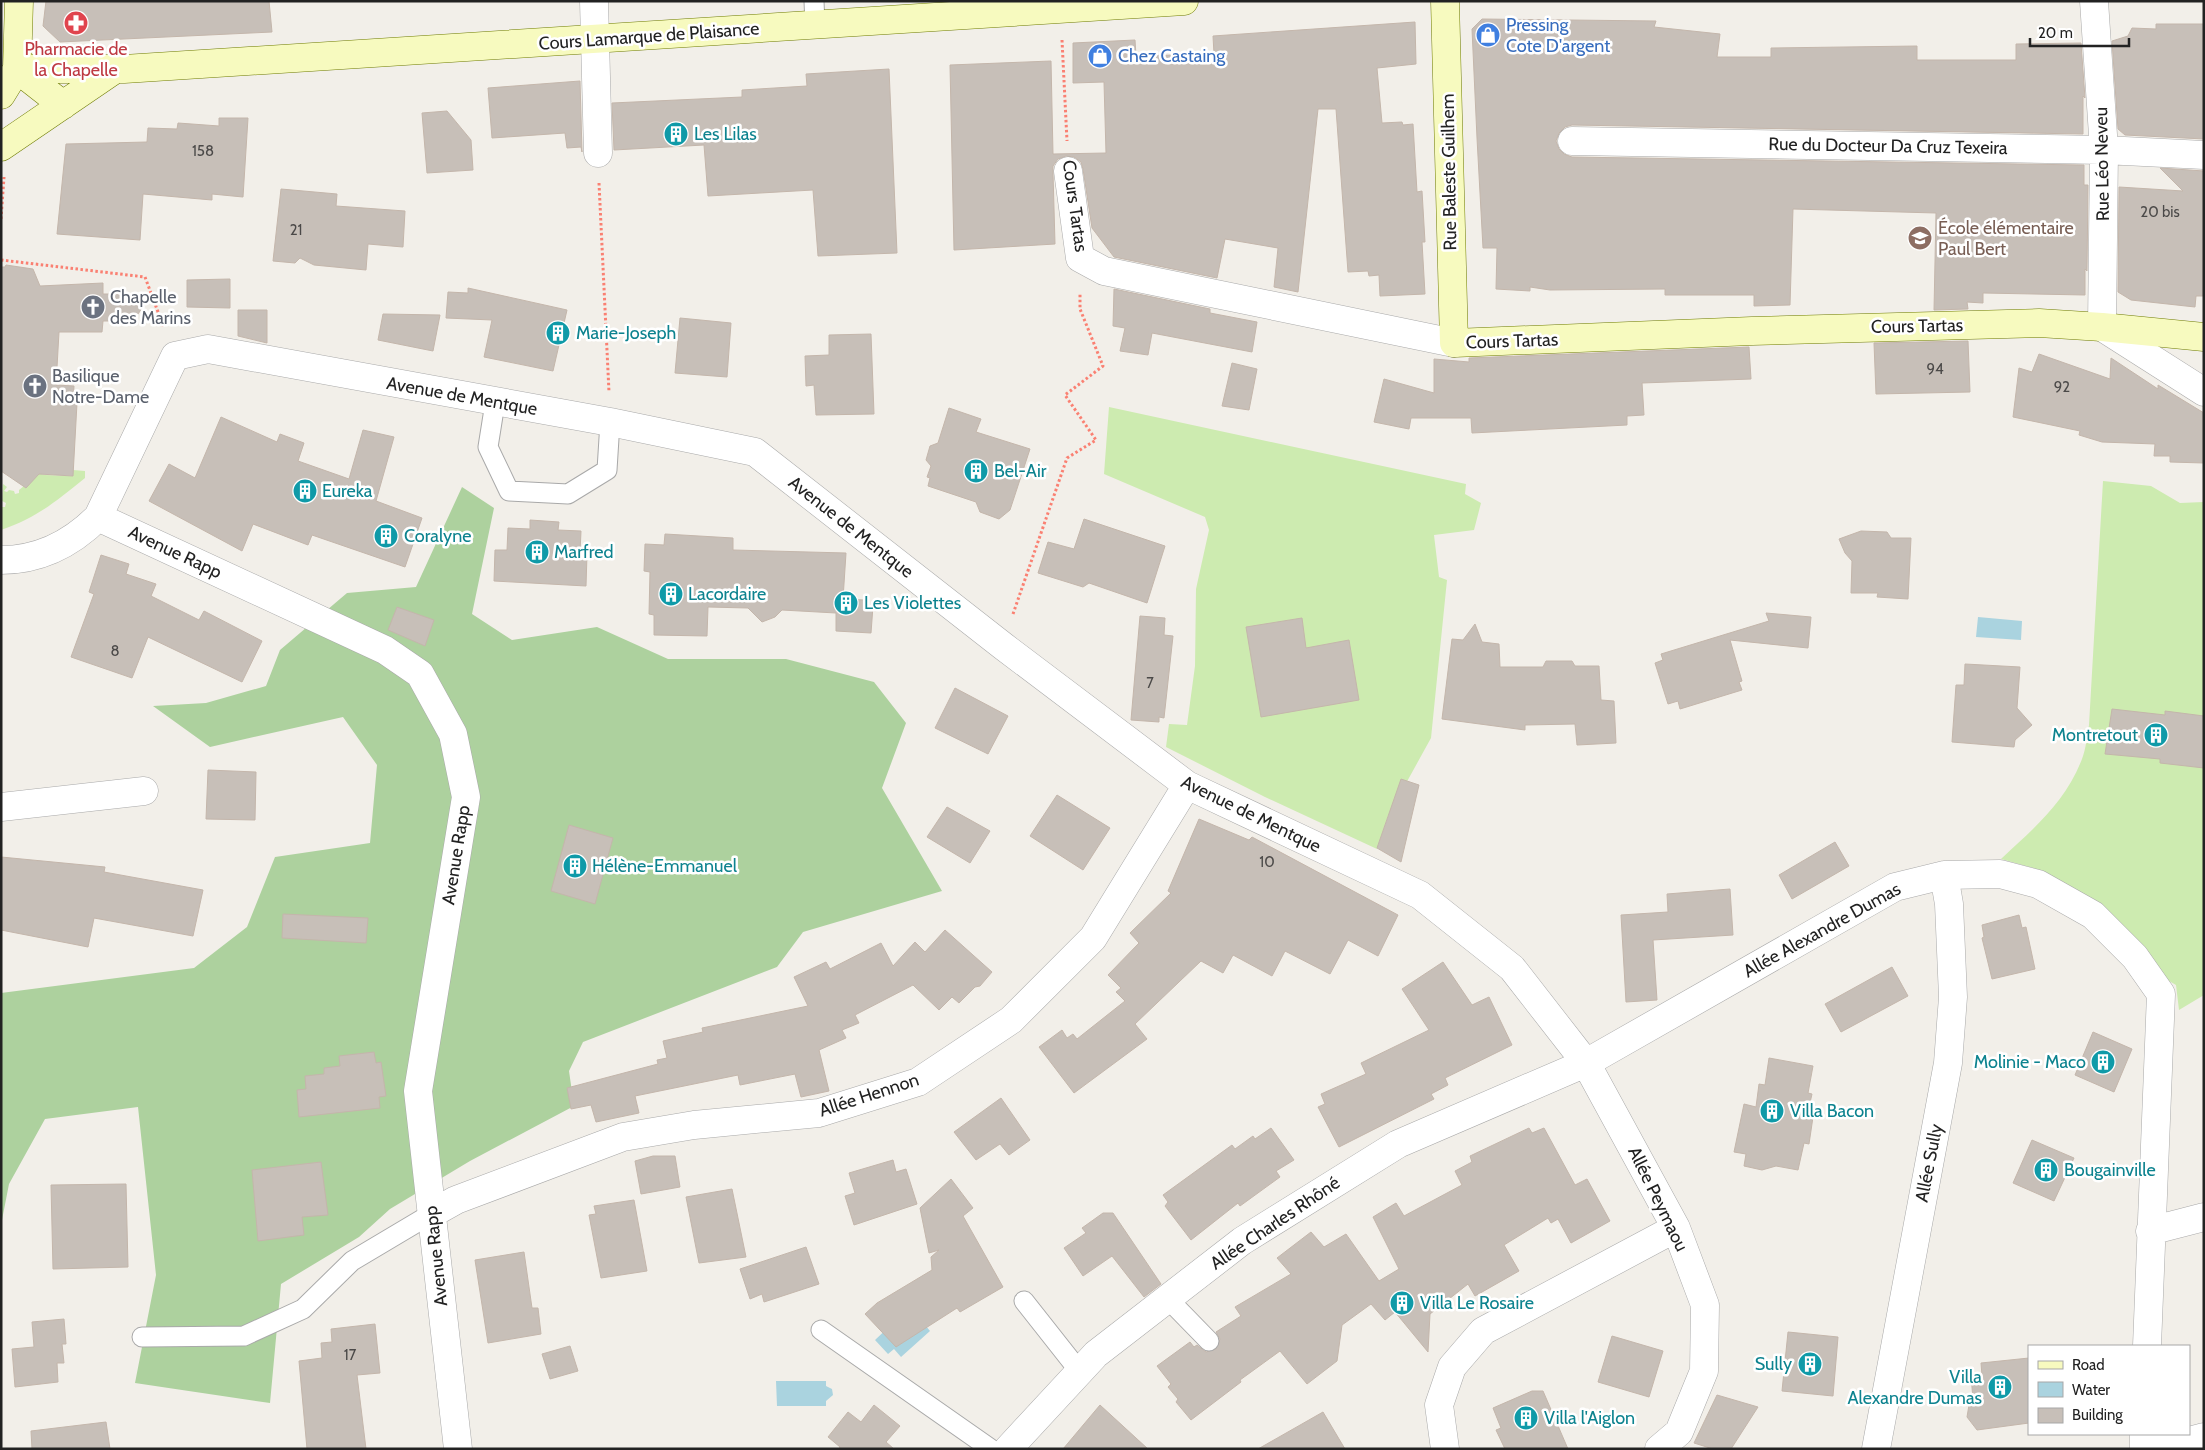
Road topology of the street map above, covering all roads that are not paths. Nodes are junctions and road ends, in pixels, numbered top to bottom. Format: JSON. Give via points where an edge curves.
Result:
{"nodes":[{"id":1,"x":19,"y":1,"type":"edge"},
{"id":2,"x":594,"y":1,"type":"edge"},
{"id":3,"x":1184,"y":1,"type":"edge"},
{"id":4,"x":1445,"y":1,"type":"edge"},
{"id":5,"x":2094,"y":1,"type":"edge"},
{"id":6,"x":1073,"y":6,"type":"edge"},
{"id":7,"x":814,"y":13,"type":"edge"},
{"id":8,"x":596,"y":39,"type":"junction"},
{"id":9,"x":114,"y":70,"type":"junction"},
{"id":10,"x":7,"y":85,"type":"edge"},
{"id":11,"x":63,"y":105,"type":"junction"},
{"id":12,"x":1572,"y":141,"type":"dead end"},
{"id":13,"x":9,"y":142,"type":"edge"},
{"id":14,"x":2104,"y":150,"type":"junction"},
{"id":15,"x":598,"y":153,"type":"road end"},
{"id":16,"x":2204,"y":155,"type":"edge"},
{"id":17,"x":1068,"y":171,"type":"road end"},
{"id":18,"x":2102,"y":327,"type":"junction"},
{"id":19,"x":2204,"y":337,"type":"edge"},
{"id":20,"x":1454,"y":343,"type":"junction"},
{"id":21,"x":2204,"y":392,"type":"edge"},
{"id":22,"x":495,"y":403,"type":"junction"},
{"id":23,"x":610,"y":422,"type":"junction"},
{"id":24,"x":98,"y":517,"type":"junction"},
{"id":25,"x":1,"y":560,"type":"edge"},
{"id":26,"x":1187,"y":786,"type":"junction"},
{"id":27,"x":144,"y":791,"type":"dead end"},
{"id":28,"x":1,"y":806,"type":"edge"},
{"id":29,"x":1944,"y":875,"type":"junction"},
{"id":30,"x":1586,"y":1063,"type":"junction"},
{"id":31,"x":431,"y":1214,"type":"junction"},
{"id":32,"x":2204,"y":1217,"type":"edge"},
{"id":33,"x":1676,"y":1228,"type":"junction"},
{"id":34,"x":2150,"y":1231,"type":"junction"},
{"id":35,"x":1168,"y":1299,"type":"junction"},
{"id":36,"x":1024,"y":1301,"type":"dead end"},
{"id":37,"x":821,"y":1330,"type":"dead end"},
{"id":38,"x":142,"y":1337,"type":"dead end"},
{"id":39,"x":1209,"y":1341,"type":"dead end"},
{"id":40,"x":2147,"y":1345,"type":"edge"},
{"id":41,"x":1080,"y":1372,"type":"junction"},
{"id":42,"x":2144,"y":1435,"type":"edge"},
{"id":43,"x":2204,"y":1437,"type":"edge"},
{"id":44,"x":458,"y":1449,"type":"edge"},
{"id":45,"x":991,"y":1449,"type":"edge"},
{"id":46,"x":1008,"y":1449,"type":"edge"},
{"id":47,"x":1445,"y":1449,"type":"edge"},
{"id":48,"x":1660,"y":1449,"type":"edge"},
{"id":49,"x":1876,"y":1449,"type":"edge"},
{"id":50,"x":2144,"y":1449,"type":"edge"},
{"id":51,"x":2159,"y":1449,"type":"edge"}],
"edges":[{"from":1,"to":10,"type":"street"},
{"from":2,"to":8,"type":"street"},
{"from":3,"to":6,"type":"street","name":"Cours Lamarque de Plaisance"},
{"from":4,"to":20,"type":"street","name":"Rue Baleste Guilhem"},
{"from":5,"to":14,"type":"street","name":"Rue Léo Neveu"},
{"from":6,"to":7,"type":"street","name":"Cours Lamarque de Plaisance"},
{"from":7,"to":8,"type":"street","name":"Cours Lamarque de Plaisance"},
{"from":8,"to":9,"type":"street","name":"Cours Lamarque de Plaisance"},
{"from":8,"to":15,"type":"street"},
{"from":9,"to":10,"type":"street","name":"Cours Lamarque de Plaisance"},
{"from":9,"to":11,"type":"street"},
{"from":10,"to":11,"type":"street"},
{"from":11,"to":13,"type":"street"},
{"from":12,"to":14,"type":"street","name":"Rue du Docteur Da Cruz Texeira"},
{"from":14,"to":16,"type":"street","name":"Rue du Docteur Da Cruz Texeira"},
{"from":14,"to":18,"type":"street","name":"Rue Léo Neveu"},
{"from":17,"to":20,"type":"street","name":"Cours Tartas","via":[[1080,258],[1104,271]]},
{"from":18,"to":19,"type":"street","name":"Cours Tartas"},
{"from":18,"to":20,"type":"street","name":"Cours Tartas","via":[[1990,324]]},
{"from":18,"to":21,"type":"street"},
{"from":22,"to":23,"type":"street","name":"Avenue de Mentque"},
{"from":22,"to":23,"type":"lane","via":[[488,447],[509,491],[568,494],[606,470]]},
{"from":22,"to":24,"type":"street","name":"Avenue de Mentque","via":[[208,349],[175,356]]},
{"from":23,"to":26,"type":"street","name":"Avenue de Mentque","via":[[755,452]]},
{"from":24,"to":25,"type":"street","via":[[58,548],[21,560]]},
{"from":24,"to":31,"type":"street","name":"Avenue Rapp","via":[[385,650],[420,674],[453,734],[466,798],[418,1091]]},
{"from":26,"to":30,"type":"street","name":"Avenue de Mentque","via":[[1420,895],[1512,968]]},
{"from":26,"to":31,"type":"street","name":"Allée Hennon","via":[[1093,938],[1011,1020],[918,1082],[818,1113],[694,1125],[623,1138],[456,1200]]},
{"from":27,"to":28,"type":"street"},
{"from":29,"to":30,"type":"street","name":"Allée Alexandre Dumas","via":[[1895,887]]},
{"from":29,"to":34,"type":"street","name":"Allée Alexandre Dumas","via":[[2000,874],[2038,884],[2093,915],[2134,957],[2161,994]]},
{"from":29,"to":49,"type":"street","name":"Allée Sully","via":[[1949,904],[1953,996],[1948,1063]]},
{"from":30,"to":33,"type":"street","name":"Allée Peymaou"},
{"from":30,"to":35,"type":"street","name":"Allée Charles Rhôné","via":[[1398,1144],[1242,1242]]},
{"from":31,"to":38,"type":"lane","via":[[352,1261],[303,1309],[244,1336]]},
{"from":31,"to":44,"type":"street","name":"Avenue Rapp"},
{"from":32,"to":34,"type":"street"},
{"from":33,"to":47,"type":"street","via":[[1483,1331],[1452,1367],[1439,1405]]},
{"from":33,"to":48,"type":"street","name":"Allée Peymaou","via":[[1705,1305],[1704,1371],[1679,1432]]},
{"from":34,"to":40,"type":"street","name":"Allée Alexandre Dumas"},
{"from":35,"to":39,"type":"lane"},
{"from":35,"to":41,"type":"street","name":"Allée Charles Rhôné","via":[[1096,1354]]},
{"from":36,"to":41,"type":"lane"},
{"from":37,"to":45,"type":"lane"},
{"from":41,"to":46,"type":"street","name":"Allée Charles Rhôné"},
{"from":42,"to":50,"type":"street"},
{"from":43,"to":51,"type":"street"}]}
